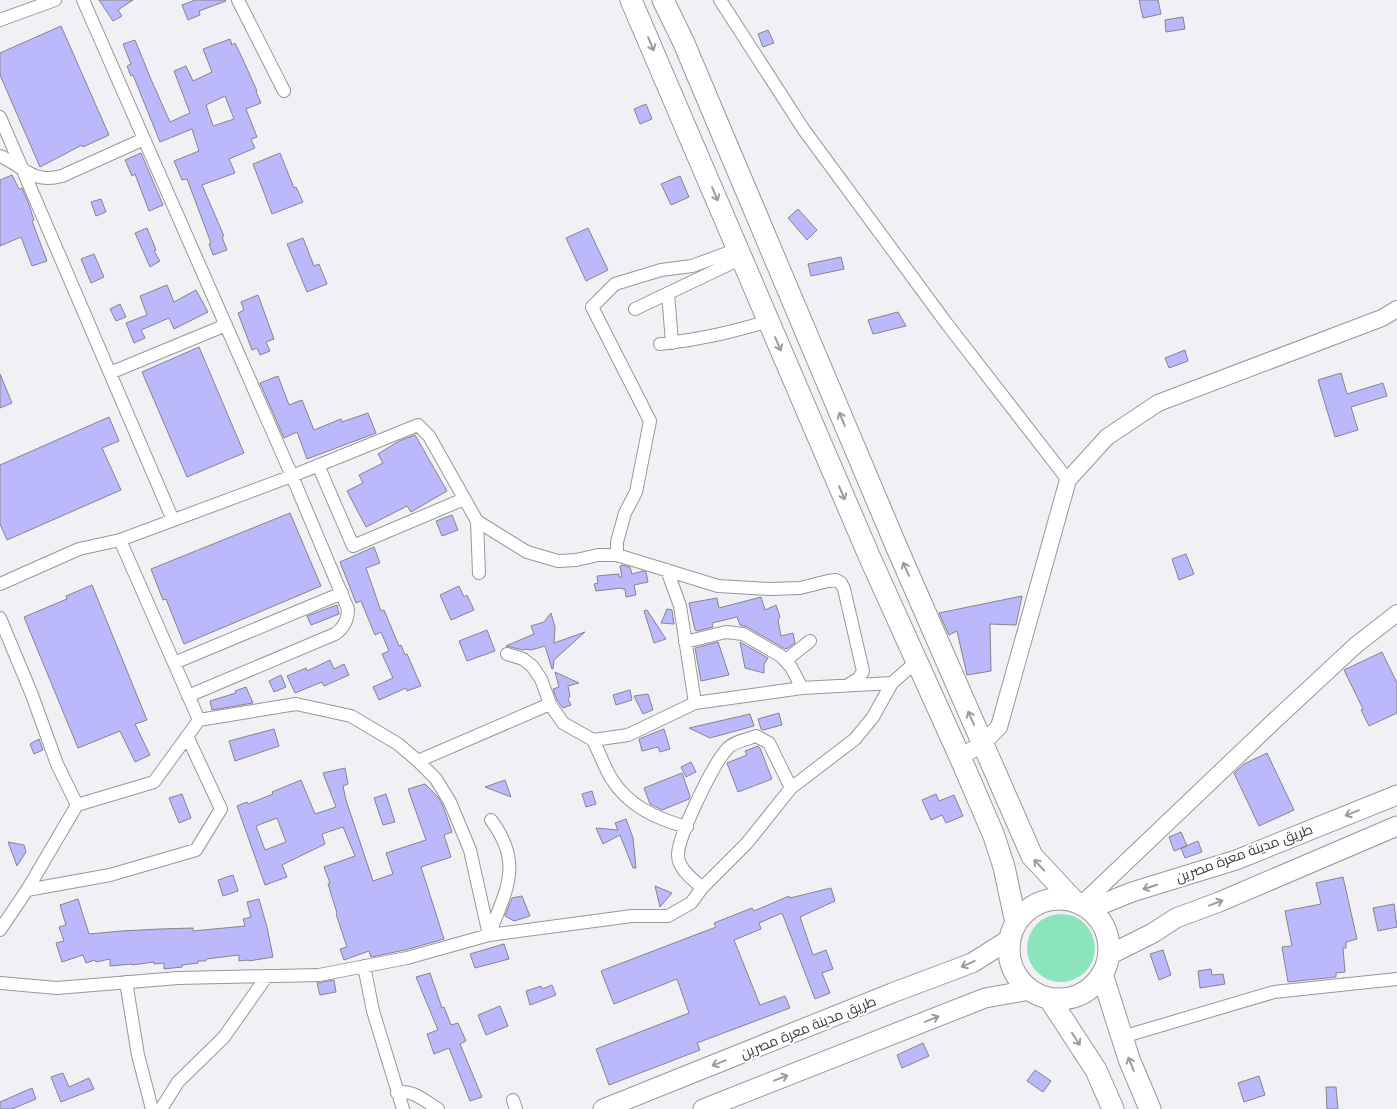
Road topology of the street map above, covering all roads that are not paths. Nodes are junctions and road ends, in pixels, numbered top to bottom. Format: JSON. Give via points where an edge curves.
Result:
{"nodes":[{"id":1,"x":54,"y":0,"type":"edge"},
{"id":2,"x":83,"y":0,"type":"edge"},
{"id":3,"x":238,"y":0,"type":"edge"},
{"id":4,"x":631,"y":0,"type":"edge"},
{"id":5,"x":663,"y":0,"type":"edge"},
{"id":6,"x":720,"y":0,"type":"edge"},
{"id":7,"x":0,"y":20,"type":"edge"},
{"id":8,"x":284,"y":91,"type":"dead end"},
{"id":9,"x":0,"y":117,"type":"edge"},
{"id":10,"x":144,"y":139,"type":"junction"},
{"id":11,"x":0,"y":156,"type":"edge"},
{"id":12,"x":23,"y":170,"type":"junction"},
{"id":13,"x":740,"y":254,"type":"junction"},
{"id":14,"x":668,"y":292,"type":"junction"},
{"id":15,"x":634,"y":309,"type":"dead end"},
{"id":16,"x":1397,"y":309,"type":"edge"},
{"id":17,"x":769,"y":321,"type":"junction"},
{"id":18,"x":226,"y":325,"type":"junction"},
{"id":19,"x":110,"y":373,"type":"junction"},
{"id":20,"x":318,"y":465,"type":"junction"},
{"id":21,"x":292,"y":476,"type":"junction"},
{"id":22,"x":1068,"y":480,"type":"junction"},
{"id":23,"x":464,"y":499,"type":"junction"},
{"id":24,"x":173,"y":520,"type":"junction"},
{"id":25,"x":477,"y":521,"type":"junction"},
{"id":26,"x":120,"y":540,"type":"junction"},
{"id":27,"x":617,"y":555,"type":"junction"},
{"id":28,"x":668,"y":570,"type":"junction"},
{"id":29,"x":479,"y":573,"type":"dead end"},
{"id":30,"x":0,"y":584,"type":"edge"},
{"id":31,"x":342,"y":593,"type":"junction"},
{"id":32,"x":1397,"y":613,"type":"edge"},
{"id":33,"x":0,"y":618,"type":"edge"},
{"id":34,"x":810,"y":641,"type":"dead end"},
{"id":35,"x":685,"y":642,"type":"junction"},
{"id":36,"x":508,"y":654,"type":"dead end"},
{"id":37,"x":786,"y":660,"type":"junction"},
{"id":38,"x":174,"y":662,"type":"junction"},
{"id":39,"x":916,"y":662,"type":"junction"},
{"id":40,"x":892,"y":683,"type":"junction"},
{"id":41,"x":848,"y":685,"type":"junction"},
{"id":42,"x":802,"y":688,"type":"junction"},
{"id":43,"x":188,"y":696,"type":"junction"},
{"id":44,"x":694,"y":703,"type":"junction"},
{"id":45,"x":550,"y":704,"type":"junction"},
{"id":46,"x":199,"y":720,"type":"junction"},
{"id":47,"x":187,"y":736,"type":"junction"},
{"id":48,"x":593,"y":740,"type":"junction"},
{"id":49,"x":982,"y":744,"type":"junction"},
{"id":50,"x":960,"y":757,"type":"junction"},
{"id":51,"x":418,"y":761,"type":"junction"},
{"id":52,"x":791,"y":788,"type":"junction"},
{"id":53,"x":1397,"y":794,"type":"edge"},
{"id":54,"x":77,"y":805,"type":"junction"},
{"id":55,"x":491,"y":820,"type":"dead end"},
{"id":56,"x":1397,"y":826,"type":"edge"},
{"id":57,"x":687,"y":828,"type":"junction"},
{"id":58,"x":702,"y":888,"type":"junction"},
{"id":59,"x":27,"y":890,"type":"junction"},
{"id":60,"x":1082,"y":905,"type":"junction"},
{"id":61,"x":0,"y":930,"type":"edge"},
{"id":62,"x":1013,"y":931,"type":"junction"},
{"id":63,"x":489,"y":935,"type":"junction"},
{"id":64,"x":1106,"y":964,"type":"junction"},
{"id":65,"x":364,"y":966,"type":"junction"},
{"id":66,"x":267,"y":976,"type":"junction"},
{"id":67,"x":1397,"y":979,"type":"edge"},
{"id":68,"x":126,"y":982,"type":"junction"},
{"id":69,"x":0,"y":983,"type":"edge"},
{"id":70,"x":1039,"y":994,"type":"junction"},
{"id":71,"x":1122,"y":1037,"type":"junction"},
{"id":72,"x":397,"y":1093,"type":"junction"},
{"id":73,"x":152,"y":1109,"type":"edge"},
{"id":74,"x":161,"y":1109,"type":"edge"},
{"id":75,"x":403,"y":1109,"type":"edge"},
{"id":76,"x":438,"y":1109,"type":"edge"},
{"id":77,"x":603,"y":1109,"type":"edge"},
{"id":78,"x":703,"y":1109,"type":"edge"},
{"id":79,"x":1113,"y":1109,"type":"edge"},
{"id":80,"x":1150,"y":1109,"type":"edge"}],
"edges":[{"from":1,"to":7,"type":"street"},
{"from":2,"to":10,"type":"street"},
{"from":3,"to":8,"type":"street"},
{"from":4,"to":13,"type":"main road","one_way":true},
{"from":49,"to":5,"type":"main road","one_way":true},
{"from":6,"to":22,"type":"street","via":[[804,130],[947,324]]},
{"from":9,"to":12,"type":"street"},
{"from":10,"to":12,"type":"street","via":[[48,180]]},
{"from":10,"to":18,"type":"street"},
{"from":11,"to":12,"type":"street"},
{"from":12,"to":19,"type":"street"},
{"from":13,"to":14,"type":"street"},
{"from":13,"to":17,"type":"main road"},
{"from":13,"to":27,"type":"street","via":[[661,270],[615,284],[592,307],[650,421],[636,492],[625,513]]},
{"from":14,"to":15,"type":"street"},
{"from":14,"to":17,"type":"street","via":[[666,344],[728,334]]},
{"from":16,"to":22,"type":"street","via":[[1382,318],[1158,403],[1107,437]]},
{"from":17,"to":39,"type":"main road","one_way":true},
{"from":18,"to":19,"type":"street"},
{"from":18,"to":21,"type":"street"},
{"from":19,"to":24,"type":"street"},
{"from":20,"to":21,"type":"street"},
{"from":20,"to":23,"type":"street","via":[[418,425],[429,436]]},
{"from":20,"to":23,"type":"street","via":[[353,546]]},
{"from":21,"to":24,"type":"street"},
{"from":21,"to":31,"type":"street"},
{"from":22,"to":49,"type":"street","via":[[1002,718],[993,734]]},
{"from":23,"to":25,"type":"street"},
{"from":24,"to":26,"type":"street"},
{"from":25,"to":27,"type":"street","via":[[527,552],[558,561]]},
{"from":25,"to":29,"type":"street"},
{"from":26,"to":30,"type":"street","via":[[79,549]]},
{"from":26,"to":38,"type":"street"},
{"from":27,"to":28,"type":"street"},
{"from":28,"to":35,"type":"street","via":[[680,606]]},
{"from":28,"to":41,"type":"street","via":[[718,586],[769,589],[800,588],[836,580],[842,583],[863,671]]},
{"from":31,"to":38,"type":"street"},
{"from":31,"to":43,"type":"street","via":[[348,616],[339,632]]},
{"from":32,"to":60,"type":"street","via":[[1356,645],[1285,710]]},
{"from":33,"to":54,"type":"street","via":[[57,764]]},
{"from":34,"to":37,"type":"street"},
{"from":35,"to":37,"type":"street","via":[[735,632]]},
{"from":35,"to":44,"type":"street"},
{"from":36,"to":45,"type":"street","via":[[532,666],[541,679]]},
{"from":37,"to":42,"type":"street"},
{"from":38,"to":43,"type":"street"},
{"from":39,"to":40,"type":"street"},
{"from":39,"to":50,"type":"main road"},
{"from":40,"to":41,"type":"street"},
{"from":40,"to":52,"type":"street","via":[[873,717],[855,739]]},
{"from":41,"to":42,"type":"street"},
{"from":42,"to":44,"type":"street"},
{"from":43,"to":46,"type":"street"},
{"from":44,"to":48,"type":"street","via":[[628,735]]},
{"from":45,"to":48,"type":"street","via":[[564,723]]},
{"from":45,"to":51,"type":"street"},
{"from":46,"to":47,"type":"street"},
{"from":46,"to":51,"type":"street","via":[[296,704],[351,716],[398,744]]},
{"from":47,"to":54,"type":"street","via":[[154,782]]},
{"from":47,"to":59,"type":"street","via":[[221,809],[196,850],[110,875]]},
{"from":48,"to":57,"type":"street","via":[[612,779],[628,798],[646,812]]},
{"from":49,"to":50,"type":"street"},
{"from":60,"to":49,"type":"main road","one_way":true,"via":[[1032,856]]},
{"from":50,"to":62,"type":"main road","via":[[1004,867]]},
{"from":51,"to":63,"type":"street","via":[[436,779],[450,802],[470,850]]},
{"from":52,"to":57,"type":"street","via":[[769,742],[756,736],[729,746],[714,766]]},
{"from":52,"to":58,"type":"street","via":[[746,843]]},
{"from":53,"to":60,"type":"main road","name":"طريق مدينة معرة مصرين","one_way":true,"via":[[1236,860]]},
{"from":54,"to":59,"type":"street"},
{"from":55,"to":63,"type":"street","via":[[506,847],[510,869],[508,886]]},
{"from":64,"to":56,"type":"main road","one_way":true,"via":[[1176,918]]},
{"from":57,"to":58,"type":"street","via":[[678,854],[680,862],[685,872]]},
{"from":58,"to":63,"type":"street","via":[[691,903],[668,916],[632,916]]},
{"from":59,"to":61,"type":"street"},
{"from":60,"to":62,"type":"main road","via":[[1059,898],[1042,901],[1027,910]]},
{"from":60,"to":64,"type":"main road","via":[[1098,916],[1105,928],[1109,941]]},
{"from":62,"to":70,"type":"main road","via":[[1009,953],[1013,967],[1020,980]]},
{"from":62,"to":77,"type":"main road","name":"طريق مدينة معرة مصرين","one_way":true,"via":[[972,963]]},
{"from":63,"to":65,"type":"street","via":[[407,958]]},
{"from":64,"to":70,"type":"main road","via":[[1092,986],[1079,995],[1064,999]]},
{"from":64,"to":71,"type":"main road"},
{"from":65,"to":66,"type":"street","via":[[319,975]]},
{"from":65,"to":72,"type":"street","via":[[373,1012]]},
{"from":66,"to":68,"type":"street"},
{"from":66,"to":74,"type":"street","via":[[224,1037],[178,1082]]},
{"from":67,"to":71,"type":"street","via":[[1274,992]]},
{"from":68,"to":69,"type":"street","via":[[57,988]]},
{"from":68,"to":73,"type":"street","via":[[138,1055]]},
{"from":78,"to":70,"type":"main road","one_way":true,"via":[[985,998]]},
{"from":70,"to":79,"type":"main road","one_way":true,"via":[[1096,1070]]},
{"from":80,"to":71,"type":"main road","one_way":true},
{"from":72,"to":75,"type":"street"},
{"from":72,"to":76,"type":"street","via":[[411,1093]]}]}
